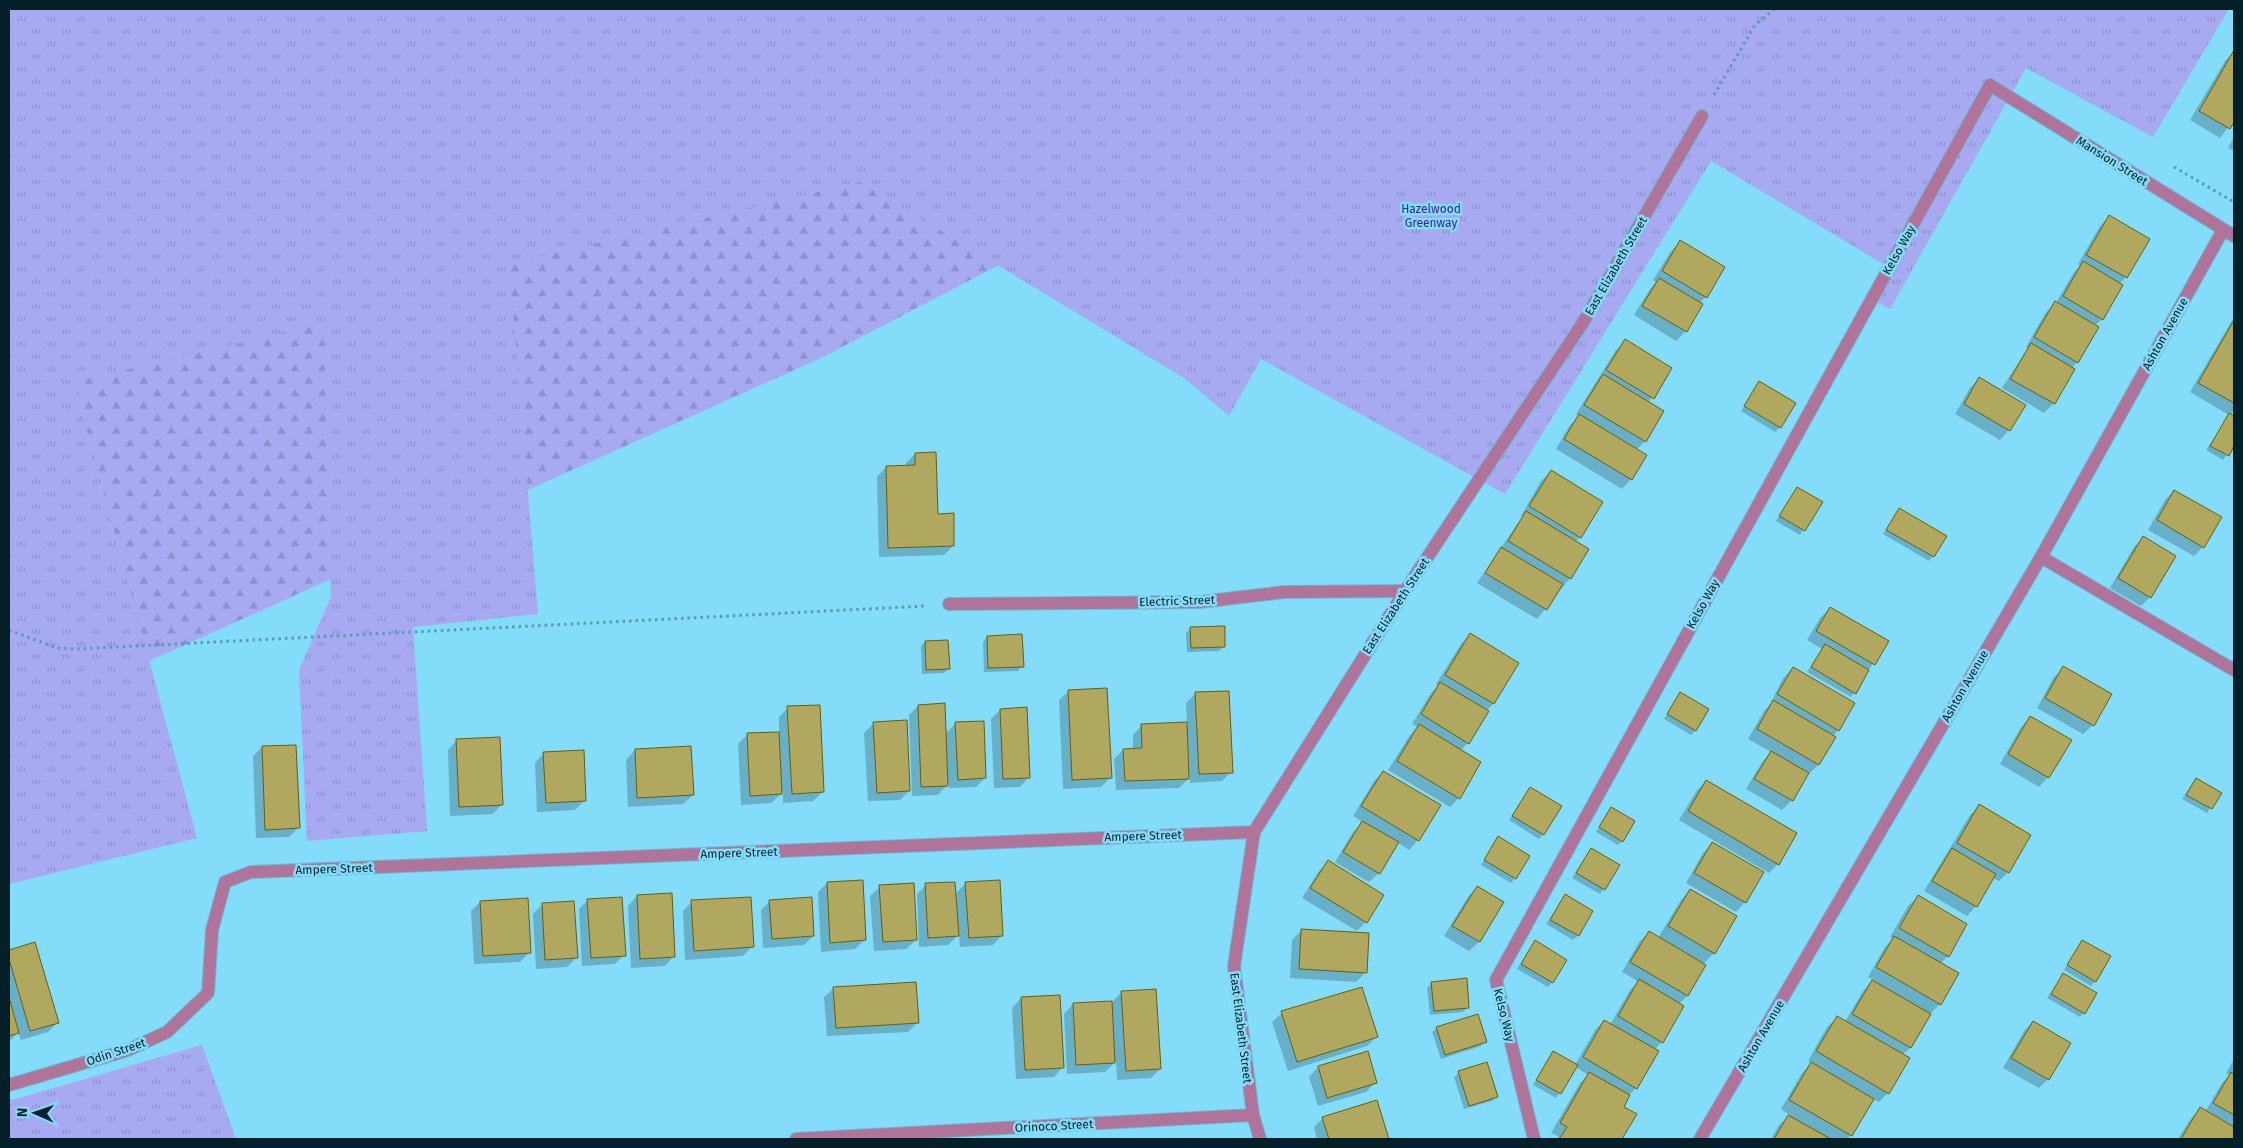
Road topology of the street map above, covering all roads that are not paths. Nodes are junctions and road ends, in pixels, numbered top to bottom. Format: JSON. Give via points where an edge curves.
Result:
{"nodes":[{"id":1,"x":1990,"y":85,"type":"joint"},
{"id":2,"x":1702,"y":116,"type":"road end"},
{"id":3,"x":2229,"y":233,"type":"edge"},
{"id":4,"x":2041,"y":557,"type":"junction"},
{"id":5,"x":1405,"y":591,"type":"junction"},
{"id":6,"x":949,"y":604,"type":"road end"},
{"id":7,"x":2234,"y":670,"type":"edge"},
{"id":8,"x":1254,"y":832,"type":"junction"},
{"id":9,"x":208,"y":992,"type":"joint"},
{"id":10,"x":9,"y":1086,"type":"edge"},
{"id":11,"x":1253,"y":1115,"type":"junction"},
{"id":12,"x":796,"y":1139,"type":"edge"},
{"id":13,"x":1260,"y":1139,"type":"edge"},
{"id":14,"x":1534,"y":1139,"type":"edge"},
{"id":15,"x":1700,"y":1139,"type":"edge"}],
"edges":[{"from":1,"to":3,"type":"street","name":"Mansion Street"},
{"from":1,"to":14,"type":"street","name":"Kelso Way","via":[[1496,980]]},
{"from":2,"to":5,"type":"street","name":"East Elizabeth Street","via":[[1584,321]]},
{"from":3,"to":4,"type":"street","name":"Ashton Avenue"},
{"from":4,"to":7,"type":"street"},
{"from":4,"to":15,"type":"street","name":"Ashton Avenue"},
{"from":5,"to":6,"type":"street","name":"Electric Street","via":[[1284,592],[1200,602]]},
{"from":5,"to":8,"type":"street","name":"East Elizabeth Street"},
{"from":8,"to":9,"type":"street","name":"Ampere Street","via":[[251,872],[225,882],[212,930]]},
{"from":8,"to":11,"type":"street","name":"East Elizabeth Street","via":[[1234,966]]},
{"from":9,"to":10,"type":"street","name":"Odin Street","via":[[167,1032],[128,1050]]},
{"from":11,"to":12,"type":"street","name":"Orinoco Street"},
{"from":11,"to":13,"type":"street","name":"East Elizabeth Street"}]}
